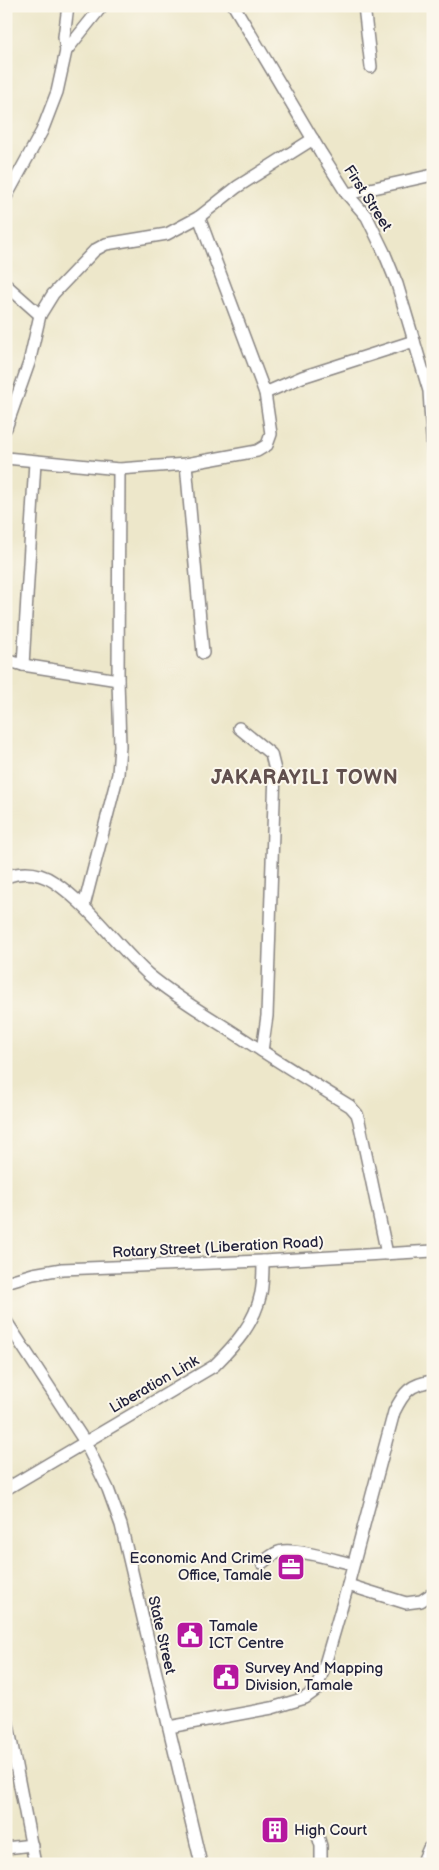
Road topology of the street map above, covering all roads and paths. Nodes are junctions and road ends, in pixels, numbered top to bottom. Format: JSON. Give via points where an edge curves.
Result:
{"nodes":[{"id":1,"x":68,"y":6,"type":"edge"},
{"id":2,"x":102,"y":6,"type":"edge"},
{"id":3,"x":234,"y":6,"type":"edge"},
{"id":4,"x":364,"y":6,"type":"edge"},
{"id":5,"x":66,"y":51,"type":"junction"},
{"id":6,"x":370,"y":67,"type":"dead end"},
{"id":7,"x":313,"y":139,"type":"junction"},
{"id":8,"x":433,"y":175,"type":"edge"},
{"id":9,"x":347,"y":194,"type":"junction"},
{"id":10,"x":6,"y":196,"type":"edge"},
{"id":11,"x":199,"y":217,"type":"junction"},
{"id":12,"x":6,"y":285,"type":"edge"},
{"id":13,"x":40,"y":315,"type":"junction"},
{"id":14,"x":414,"y":341,"type":"junction"},
{"id":15,"x":420,"y":362,"type":"junction"},
{"id":16,"x":433,"y":362,"type":"edge"},
{"id":17,"x":266,"y":393,"type":"junction"},
{"id":18,"x":6,"y":428,"type":"edge"},
{"id":19,"x":433,"y":454,"type":"edge"},
{"id":20,"x":6,"y":458,"type":"edge"},
{"id":21,"x":35,"y":462,"type":"junction"},
{"id":22,"x":186,"y":464,"type":"junction"},
{"id":23,"x":119,"y":469,"type":"junction"},
{"id":24,"x":203,"y":653,"type":"dead end"},
{"id":25,"x":6,"y":660,"type":"edge"},
{"id":26,"x":23,"y":665,"type":"junction"},
{"id":27,"x":118,"y":680,"type":"junction"},
{"id":28,"x":239,"y":728,"type":"dead end"},
{"id":29,"x":6,"y":877,"type":"edge"},
{"id":30,"x":84,"y":906,"type":"junction"},
{"id":31,"x":262,"y":1051,"type":"junction"},
{"id":32,"x":433,"y":1251,"type":"edge"},
{"id":33,"x":387,"y":1254,"type":"junction"},
{"id":34,"x":263,"y":1261,"type":"junction"},
{"id":35,"x":6,"y":1282,"type":"edge"},
{"id":36,"x":6,"y":1321,"type":"edge"},
{"id":37,"x":433,"y":1380,"type":"edge"},
{"id":38,"x":85,"y":1442,"type":"junction"},
{"id":39,"x":6,"y":1490,"type":"edge"},
{"id":40,"x":262,"y":1563,"type":"dead end"},
{"id":41,"x":352,"y":1564,"type":"junction"},
{"id":42,"x":348,"y":1585,"type":"junction"},
{"id":43,"x":433,"y":1593,"type":"edge"},
{"id":44,"x":6,"y":1714,"type":"edge"},
{"id":45,"x":169,"y":1727,"type":"junction"},
{"id":46,"x":318,"y":1833,"type":"dead end"},
{"id":47,"x":32,"y":1845,"type":"junction"},
{"id":48,"x":6,"y":1848,"type":"edge"},
{"id":49,"x":429,"y":1848,"type":"dead end"},
{"id":50,"x":35,"y":1864,"type":"edge"},
{"id":51,"x":201,"y":1864,"type":"edge"},
{"id":52,"x":321,"y":1864,"type":"edge"},
{"id":53,"x":422,"y":1864,"type":"edge"}],
"edges":[{"from":1,"to":5,"type":"street","via":[[64,37]]},
{"from":2,"to":5,"type":"street"},
{"from":3,"to":7,"type":"street","name":"First Street"},
{"from":4,"to":6,"type":"street"},
{"from":5,"to":10,"type":"street","via":[[57,92],[42,132]]},
{"from":7,"to":9,"type":"street","name":"First Street"},
{"from":7,"to":11,"type":"street","via":[[237,187]]},
{"from":8,"to":9,"type":"street"},
{"from":9,"to":14,"type":"street","name":"First Street","via":[[367,217],[384,252]]},
{"from":11,"to":13,"type":"street","via":[[167,234],[106,244],[94,250],[53,294]]},
{"from":11,"to":17,"type":"street"},
{"from":12,"to":13,"type":"street"},
{"from":13,"to":18,"type":"street","via":[[29,363]]},
{"from":14,"to":15,"type":"street","name":"First Street"},
{"from":14,"to":17,"type":"street","via":[[302,377]]},
{"from":15,"to":16,"type":"street"},
{"from":15,"to":19,"type":"street","name":"First Street","via":[[429,391]]},
{"from":17,"to":22,"type":"street","via":[[271,434],[267,445],[257,451]]},
{"from":20,"to":21,"type":"street"},
{"from":21,"to":23,"type":"street"},
{"from":21,"to":26,"type":"street"},
{"from":22,"to":23,"type":"street"},
{"from":22,"to":24,"type":"street"},
{"from":23,"to":27,"type":"street"},
{"from":25,"to":26,"type":"street"},
{"from":26,"to":27,"type":"street"},
{"from":27,"to":30,"type":"street","via":[[118,774]]},
{"from":28,"to":31,"type":"street","via":[[271,754],[275,770],[267,1016]]},
{"from":29,"to":30,"type":"street","via":[[17,873],[35,874],[52,881]]},
{"from":30,"to":31,"type":"street","via":[[149,975]]},
{"from":31,"to":33,"type":"street","via":[[350,1106],[357,1114]]},
{"from":32,"to":33,"type":"street","name":"Rotary Street (Liberation Road)"},
{"from":33,"to":34,"type":"street","name":"Rotary Street (Liberation Road)"},
{"from":34,"to":35,"type":"street","name":"Rotary Street (Liberation Road)","via":[[62,1269]]},
{"from":34,"to":38,"type":"street","name":"Liberation Link","via":[[262,1292],[256,1310],[235,1346],[214,1366]]},
{"from":36,"to":38,"type":"street","name":"State Street"},
{"from":37,"to":41,"type":"street","via":[[418,1383],[402,1394],[394,1412]]},
{"from":38,"to":39,"type":"street","name":"Liberation Link"},
{"from":38,"to":45,"type":"street","name":"State Street","via":[[121,1525]]},
{"from":40,"to":41,"type":"street","via":[[282,1551]]},
{"from":41,"to":42,"type":"street"},
{"from":42,"to":43,"type":"street","via":[[406,1603],[421,1601]]},
{"from":42,"to":45,"type":"street","via":[[316,1690],[305,1698],[272,1708]]},
{"from":44,"to":47,"type":"street"},
{"from":45,"to":51,"type":"street","name":"State Street"},
{"from":46,"to":52,"type":"street"},
{"from":47,"to":48,"type":"street"},
{"from":47,"to":50,"type":"street"},
{"from":49,"to":53,"type":"street"}]}
